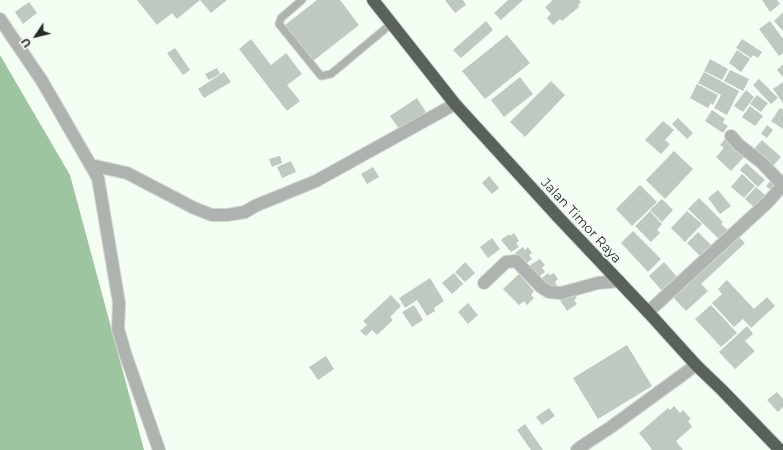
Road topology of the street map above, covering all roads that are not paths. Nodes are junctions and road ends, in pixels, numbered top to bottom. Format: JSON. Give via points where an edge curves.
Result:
{"nodes":[{"id":1,"x":302,"y":0,"type":"edge"},
{"id":2,"x":374,"y":0,"type":"edge"},
{"id":3,"x":0,"y":19,"type":"edge"},
{"id":4,"x":391,"y":24,"type":"junction"},
{"id":5,"x":455,"y":104,"type":"junction"},
{"id":6,"x":731,"y":136,"type":"dead end"},
{"id":7,"x":91,"y":166,"type":"junction"},
{"id":8,"x":783,"y":185,"type":"edge"},
{"id":9,"x":619,"y":281,"type":"junction"},
{"id":10,"x":484,"y":283,"type":"dead end"},
{"id":11,"x":648,"y":312,"type":"junction"},
{"id":12,"x":696,"y":365,"type":"junction"},
{"id":13,"x":159,"y":450,"type":"edge"},
{"id":14,"x":577,"y":450,"type":"edge"},
{"id":15,"x":780,"y":450,"type":"edge"}],
"edges":[{"from":1,"to":4,"type":"lane","via":[[280,18],[279,24],[322,76],[331,74]]},
{"from":2,"to":4,"type":"highway","name":"Jalan Timor Raya"},
{"from":3,"to":7,"type":"street","via":[[42,81]]},
{"from":4,"to":5,"type":"highway","name":"Jalan Timor Raya"},
{"from":5,"to":7,"type":"street","via":[[316,181],[245,212],[212,215],[127,173]]},
{"from":5,"to":9,"type":"highway","name":"Jalan Timor Raya"},
{"from":6,"to":8,"type":"street"},
{"from":7,"to":13,"type":"street","via":[[100,183],[120,303],[118,329]]},
{"from":8,"to":11,"type":"street","via":[[768,202]]},
{"from":9,"to":10,"type":"street","via":[[598,283],[562,293],[549,292],[516,261],[511,261],[506,262]]},
{"from":9,"to":11,"type":"highway","name":"Jalan Timor Raya"},
{"from":11,"to":12,"type":"highway","name":"Jalan Timor Raya"},
{"from":12,"to":14,"type":"street"},
{"from":12,"to":15,"type":"highway","name":"Jalan Timor Raya"}]}
